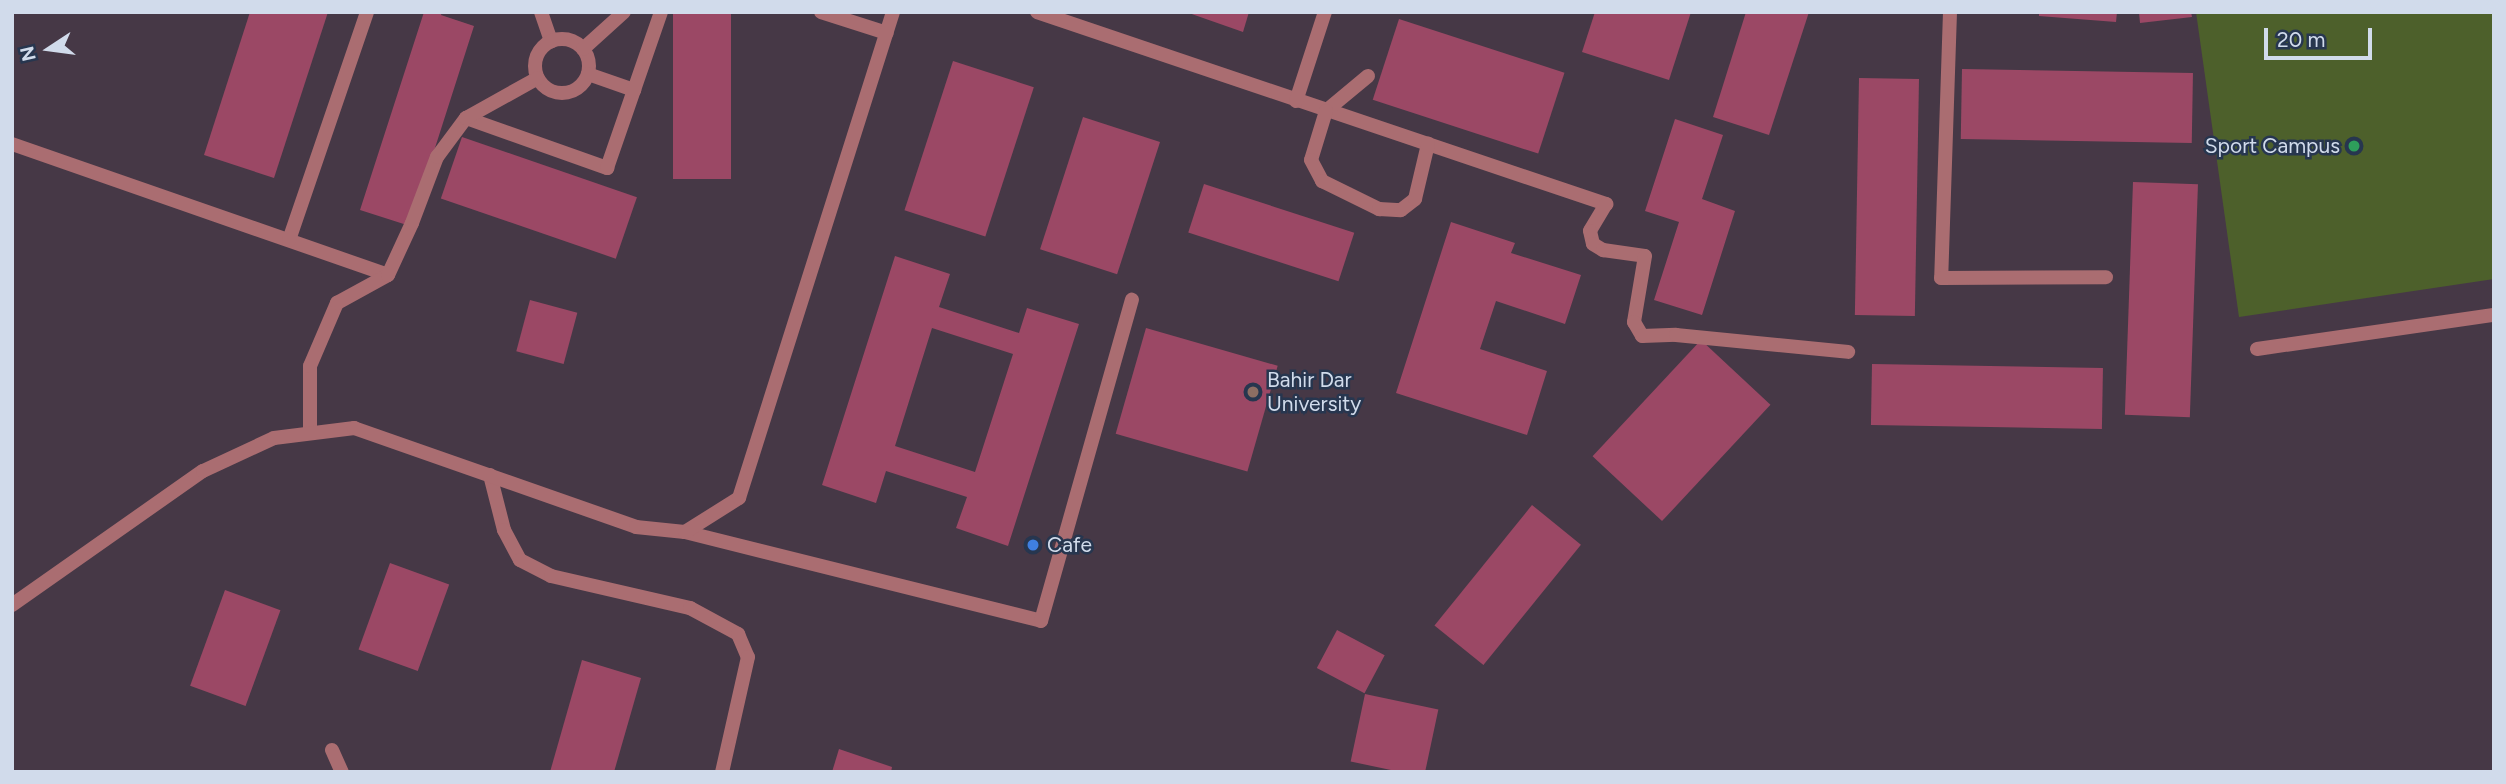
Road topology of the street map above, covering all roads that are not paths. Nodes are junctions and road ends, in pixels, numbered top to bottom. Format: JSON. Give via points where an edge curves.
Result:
{"nodes":[{"id":1,"x":367,"y":12,"type":"edge"},
{"id":2,"x":541,"y":12,"type":"edge"},
{"id":3,"x":624,"y":12,"type":"edge"},
{"id":4,"x":661,"y":12,"type":"edge"},
{"id":5,"x":821,"y":12,"type":"edge"},
{"id":6,"x":893,"y":12,"type":"edge"},
{"id":7,"x":1037,"y":12,"type":"edge"},
{"id":8,"x":1325,"y":12,"type":"edge"},
{"id":9,"x":1950,"y":12,"type":"edge"},
{"id":10,"x":887,"y":33,"type":"junction"},
{"id":11,"x":551,"y":41,"type":"junction"},
{"id":12,"x":583,"y":49,"type":"junction"},
{"id":13,"x":588,"y":74,"type":"junction"},
{"id":14,"x":1368,"y":76,"type":"dead end"},
{"id":15,"x":538,"y":78,"type":"junction"},
{"id":16,"x":634,"y":90,"type":"junction"},
{"id":17,"x":1296,"y":101,"type":"junction"},
{"id":18,"x":1326,"y":111,"type":"junction"},
{"id":19,"x":466,"y":118,"type":"junction"},
{"id":20,"x":12,"y":144,"type":"edge"},
{"id":21,"x":1427,"y":145,"type":"junction"},
{"id":22,"x":289,"y":240,"type":"junction"},
{"id":23,"x":388,"y":275,"type":"junction"},
{"id":24,"x":2106,"y":277,"type":"dead end"},
{"id":25,"x":1132,"y":300,"type":"dead end"},
{"id":26,"x":2494,"y":315,"type":"edge"},
{"id":27,"x":2257,"y":349,"type":"dead end"},
{"id":28,"x":1848,"y":352,"type":"dead end"},
{"id":29,"x":310,"y":433,"type":"junction"},
{"id":30,"x":490,"y":475,"type":"junction"},
{"id":31,"x":685,"y":532,"type":"junction"},
{"id":32,"x":12,"y":605,"type":"edge"},
{"id":33,"x":332,"y":750,"type":"dead end"},
{"id":34,"x":342,"y":772,"type":"edge"},
{"id":35,"x":722,"y":772,"type":"edge"}],
"edges":[{"from":1,"to":22,"type":"lane"},
{"from":2,"to":11,"type":"lane"},
{"from":3,"to":12,"type":"lane"},
{"from":4,"to":16,"type":"lane"},
{"from":5,"to":10,"type":"lane"},
{"from":6,"to":10,"type":"lane"},
{"from":7,"to":17,"type":"lane"},
{"from":8,"to":17,"type":"lane"},
{"from":9,"to":24,"type":"lane","via":[[1941,278]]},
{"from":10,"to":31,"type":"lane","via":[[738,498]]},
{"from":11,"to":12,"type":"lane","via":[[568,40]]},
{"from":11,"to":15,"type":"lane","via":[[538,52]]},
{"from":12,"to":13,"type":"lane","via":[[588,56]]},
{"from":13,"to":15,"type":"lane","via":[[577,89],[560,94],[543,86]]},
{"from":13,"to":16,"type":"lane"},
{"from":14,"to":18,"type":"lane"},
{"from":15,"to":19,"type":"lane"},
{"from":16,"to":19,"type":"lane","via":[[607,168]]},
{"from":17,"to":18,"type":"lane"},
{"from":18,"to":21,"type":"lane"},
{"from":18,"to":21,"type":"lane","via":[[1311,160],[1315,172],[1322,181],[1379,209],[1401,210],[1415,199]]},
{"from":19,"to":23,"type":"lane","via":[[437,157]]},
{"from":20,"to":22,"type":"lane"},
{"from":21,"to":28,"type":"lane","via":[[1606,204],[1590,231],[1593,244],[1603,250],[1645,256],[1634,323],[1642,336],[1676,335]]},
{"from":22,"to":23,"type":"lane"},
{"from":23,"to":29,"type":"lane","via":[[337,303],[310,366]]},
{"from":25,"to":31,"type":"lane","via":[[1041,621]]},
{"from":26,"to":27,"type":"lane"},
{"from":29,"to":30,"type":"lane","via":[[354,428]]},
{"from":29,"to":32,"type":"lane","via":[[275,438],[203,471]]},
{"from":30,"to":31,"type":"lane","via":[[636,527]]},
{"from":30,"to":35,"type":"lane","via":[[504,530],[520,560],[551,576],[690,608],[738,634],[748,657]]},
{"from":33,"to":34,"type":"lane"}]}
